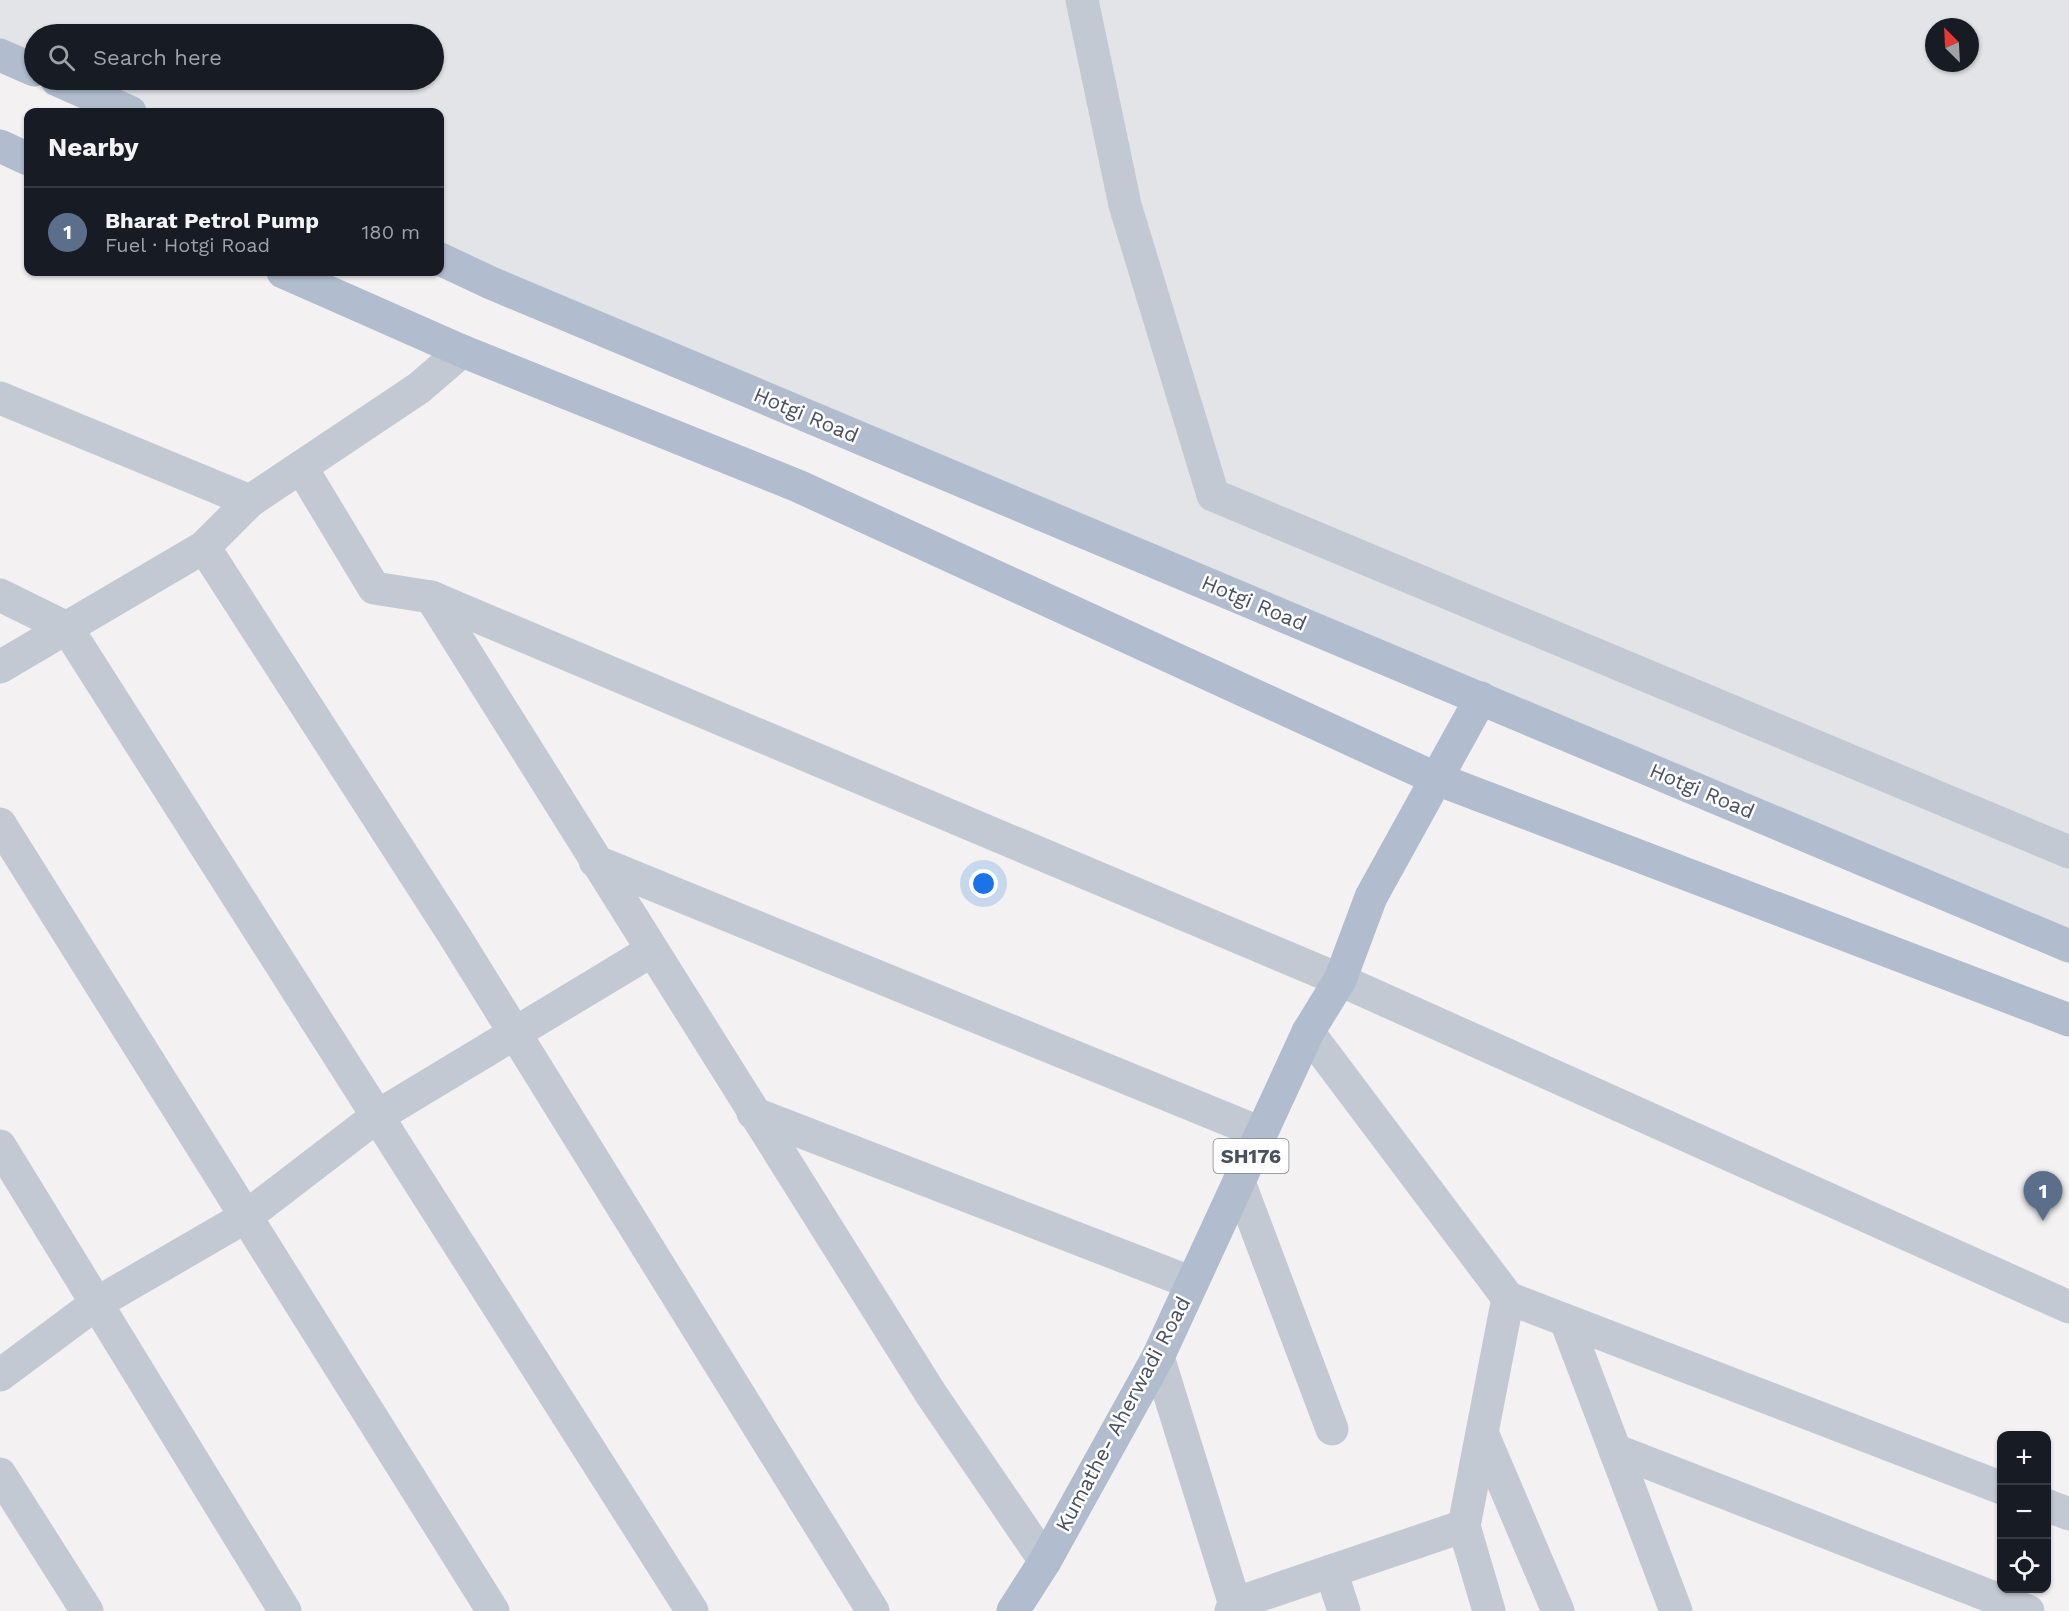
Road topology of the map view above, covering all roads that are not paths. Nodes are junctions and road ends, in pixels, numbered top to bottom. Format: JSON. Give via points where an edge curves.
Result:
{"nodes":[{"id":1,"x":1082,"y":0,"type":"edge"},
{"id":2,"x":0,"y":56,"type":"edge"},
{"id":3,"x":24,"y":66,"type":"edge"},
{"id":4,"x":80,"y":90,"type":"edge"},
{"id":5,"x":121,"y":108,"type":"edge"},
{"id":6,"x":0,"y":146,"type":"edge"},
{"id":7,"x":24,"y":157,"type":"edge"},
{"id":8,"x":444,"y":261,"type":"edge"},
{"id":9,"x":292,"y":276,"type":"edge"},
{"id":10,"x":462,"y":351,"type":"junction"},
{"id":11,"x":0,"y":398,"type":"edge"},
{"id":12,"x":300,"y":467,"type":"junction"},
{"id":13,"x":250,"y":501,"type":"junction"},
{"id":14,"x":204,"y":547,"type":"junction"},
{"id":15,"x":0,"y":595,"type":"edge"},
{"id":16,"x":431,"y":597,"type":"junction"},
{"id":17,"x":67,"y":627,"type":"junction"},
{"id":18,"x":0,"y":668,"type":"edge"},
{"id":19,"x":1481,"y":698,"type":"junction"},
{"id":20,"x":1437,"y":779,"type":"junction"},
{"id":21,"x":0,"y":824,"type":"edge"},
{"id":22,"x":2069,"y":852,"type":"edge"},
{"id":23,"x":595,"y":861,"type":"junction"},
{"id":24,"x":2069,"y":946,"type":"edge"},
{"id":25,"x":651,"y":951,"type":"junction"},
{"id":26,"x":1340,"y":980,"type":"junction"},
{"id":27,"x":2069,"y":1020,"type":"edge"},
{"id":28,"x":1308,"y":1032,"type":"junction"},
{"id":29,"x":514,"y":1034,"type":"junction"},
{"id":30,"x":753,"y":1113,"type":"junction"},
{"id":31,"x":376,"y":1117,"type":"junction"},
{"id":32,"x":1261,"y":1133,"type":"junction"},
{"id":33,"x":0,"y":1146,"type":"edge"},
{"id":34,"x":1239,"y":1182,"type":"junction"},
{"id":35,"x":247,"y":1216,"type":"junction"},
{"id":36,"x":1192,"y":1283,"type":"junction"},
{"id":37,"x":1508,"y":1299,"type":"junction"},
{"id":38,"x":97,"y":1303,"type":"junction"},
{"id":39,"x":2069,"y":1307,"type":"edge"},
{"id":40,"x":1566,"y":1321,"type":"junction"},
{"id":41,"x":1158,"y":1357,"type":"junction"},
{"id":42,"x":0,"y":1375,"type":"edge"},
{"id":43,"x":1332,"y":1429,"type":"dead end"},
{"id":44,"x":1483,"y":1435,"type":"junction"},
{"id":45,"x":1615,"y":1450,"type":"junction"},
{"id":46,"x":0,"y":1474,"type":"edge"},
{"id":47,"x":1997,"y":1486,"type":"edge"},
{"id":48,"x":2051,"y":1507,"type":"edge"},
{"id":49,"x":2069,"y":1514,"type":"edge"},
{"id":50,"x":1464,"y":1526,"type":"junction"},
{"id":51,"x":1045,"y":1561,"type":"junction"},
{"id":52,"x":1331,"y":1571,"type":"junction"},
{"id":53,"x":1234,"y":1609,"type":"edge"},
{"id":54,"x":87,"y":1611,"type":"edge"},
{"id":55,"x":285,"y":1611,"type":"edge"},
{"id":56,"x":493,"y":1611,"type":"edge"},
{"id":57,"x":692,"y":1611,"type":"edge"},
{"id":58,"x":873,"y":1611,"type":"edge"},
{"id":59,"x":1013,"y":1611,"type":"edge"},
{"id":60,"x":1344,"y":1611,"type":"edge"},
{"id":61,"x":1490,"y":1611,"type":"edge"},
{"id":62,"x":1558,"y":1611,"type":"edge"},
{"id":63,"x":1676,"y":1611,"type":"edge"},
{"id":64,"x":2028,"y":1611,"type":"edge"}],
"edges":[{"from":1,"to":22,"type":"street","via":[[1125,205],[1213,495]]},
{"from":2,"to":3,"type":"main road"},
{"from":4,"to":5,"type":"main road"},
{"from":6,"to":7,"type":"main road"},
{"from":8,"to":19,"type":"main road","name":"Hotgi Road"},
{"from":9,"to":10,"type":"main road"},
{"from":10,"to":12,"type":"street","via":[[419,388]]},
{"from":10,"to":20,"type":"main road","via":[[798,486]]},
{"from":11,"to":13,"type":"street"},
{"from":12,"to":13,"type":"street"},
{"from":12,"to":16,"type":"street","via":[[374,588]]},
{"from":13,"to":14,"type":"street"},
{"from":14,"to":17,"type":"street"},
{"from":14,"to":29,"type":"street"},
{"from":15,"to":17,"type":"street"},
{"from":16,"to":23,"type":"street"},
{"from":16,"to":26,"type":"street"},
{"from":17,"to":18,"type":"street"},
{"from":17,"to":31,"type":"street"},
{"from":19,"to":20,"type":"main road","name":"Kumathe- Aherwadi Road","number":"SH176"},
{"from":19,"to":24,"type":"main road","name":"Hotgi Road"},
{"from":20,"to":26,"type":"main road","name":"Kumathe- Aherwadi Road","number":"SH176","via":[[1371,897]]},
{"from":20,"to":27,"type":"main road"},
{"from":21,"to":35,"type":"street"},
{"from":23,"to":25,"type":"street"},
{"from":23,"to":32,"type":"street"},
{"from":25,"to":29,"type":"street"},
{"from":25,"to":30,"type":"street"},
{"from":26,"to":28,"type":"main road","name":"Kumathe- Aherwadi Road","number":"SH176"},
{"from":26,"to":39,"type":"street"},
{"from":28,"to":32,"type":"main road","name":"Kumathe- Aherwadi Road","number":"SH176"},
{"from":28,"to":37,"type":"street"},
{"from":29,"to":31,"type":"street"},
{"from":29,"to":58,"type":"street"},
{"from":30,"to":36,"type":"street"},
{"from":30,"to":51,"type":"street","via":[[931,1394]]},
{"from":31,"to":35,"type":"street"},
{"from":31,"to":57,"type":"street"},
{"from":32,"to":34,"type":"main road","name":"Kumathe- Aherwadi Road","number":"SH176"},
{"from":33,"to":38,"type":"street"},
{"from":34,"to":36,"type":"main road","name":"Kumathe- Aherwadi Road","number":"SH176"},
{"from":34,"to":43,"type":"street"},
{"from":35,"to":38,"type":"street"},
{"from":35,"to":56,"type":"street"},
{"from":36,"to":41,"type":"main road","name":"Kumathe- Aherwadi Road","number":"SH176"},
{"from":37,"to":40,"type":"street"},
{"from":37,"to":44,"type":"street"},
{"from":38,"to":42,"type":"street"},
{"from":38,"to":55,"type":"street"},
{"from":40,"to":45,"type":"street"},
{"from":40,"to":47,"type":"street"},
{"from":41,"to":51,"type":"main road","name":"Kumathe- Aherwadi Road","number":"SH176"},
{"from":41,"to":53,"type":"street"},
{"from":44,"to":50,"type":"street"},
{"from":44,"to":62,"type":"street"},
{"from":45,"to":63,"type":"street"},
{"from":45,"to":64,"type":"street"},
{"from":46,"to":54,"type":"street"},
{"from":48,"to":49,"type":"street"},
{"from":50,"to":52,"type":"street"},
{"from":50,"to":61,"type":"street"},
{"from":51,"to":59,"type":"main road","name":"Kumathe- Aherwadi Road","number":"SH176"},
{"from":52,"to":53,"type":"street"},
{"from":52,"to":60,"type":"street"}]}
